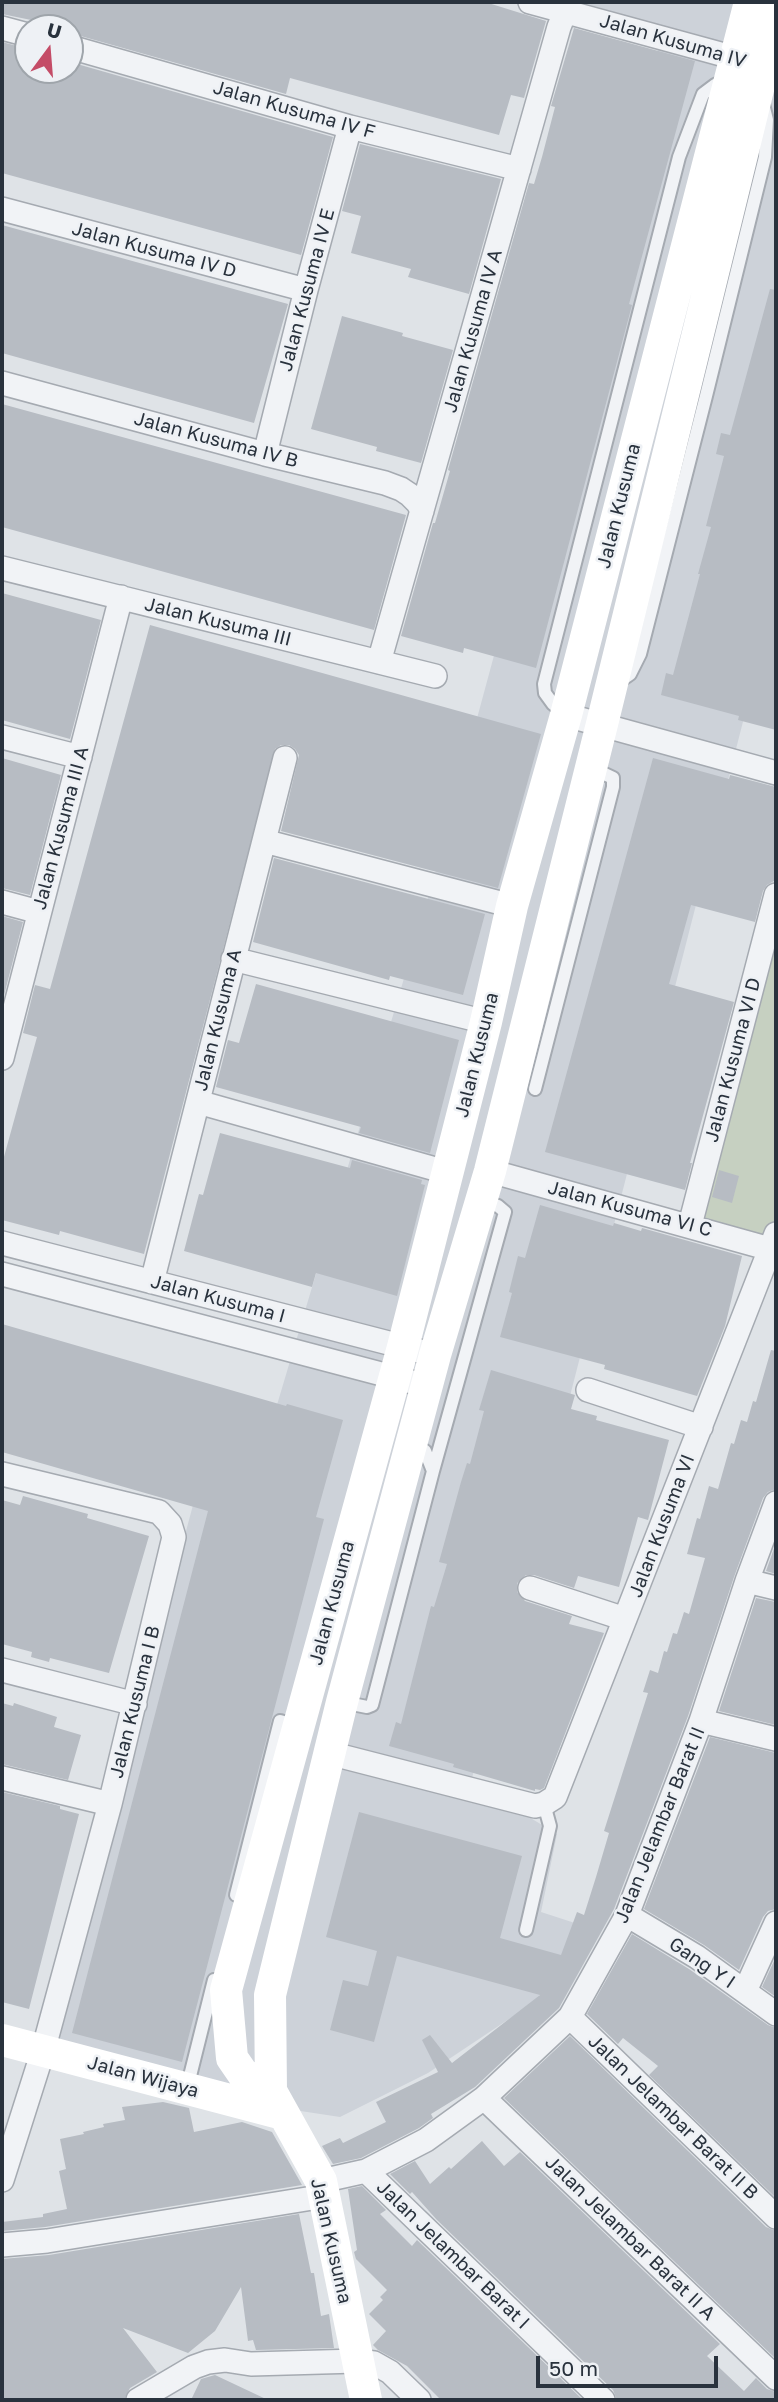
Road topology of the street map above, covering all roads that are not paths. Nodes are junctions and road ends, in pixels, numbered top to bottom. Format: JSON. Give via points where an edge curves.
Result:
{"nodes":[{"id":1,"x":530,"y":2,"type":"edge"},
{"id":2,"x":750,"y":2,"type":"edge"},
{"id":3,"x":568,"y":7,"type":"edge"},
{"id":4,"x":776,"y":16,"type":"edge"},
{"id":5,"x":84,"y":51,"type":"edge"},
{"id":6,"x":753,"y":72,"type":"edge"},
{"id":7,"x":350,"y":127,"type":"junction"},
{"id":8,"x":519,"y":169,"type":"junction"},
{"id":9,"x":2,"y":209,"type":"edge"},
{"id":10,"x":306,"y":290,"type":"junction"},
{"id":11,"x":2,"y":383,"type":"edge"},
{"id":12,"x":265,"y":454,"type":"junction"},
{"id":13,"x":422,"y":511,"type":"junction"},
{"id":14,"x":2,"y":568,"type":"edge"},
{"id":15,"x":121,"y":597,"type":"junction"},
{"id":16,"x":379,"y":662,"type":"junction"},
{"id":17,"x":435,"y":676,"type":"dead end"},
{"id":18,"x":566,"y":715,"type":"junction"},
{"id":19,"x":602,"y":724,"type":"junction"},
{"id":20,"x":2,"y":737,"type":"edge"},
{"id":21,"x":80,"y":757,"type":"junction"},
{"id":22,"x":285,"y":758,"type":"dead end"},
{"id":23,"x":591,"y":768,"type":"junction"},
{"id":24,"x":776,"y":773,"type":"edge"},
{"id":25,"x":264,"y":841,"type":"junction"},
{"id":26,"x":776,"y":895,"type":"edge"},
{"id":27,"x":2,"y":902,"type":"edge"},
{"id":28,"x":512,"y":906,"type":"junction"},
{"id":29,"x":39,"y":912,"type":"junction"},
{"id":30,"x":233,"y":959,"type":"junction"},
{"id":31,"x":486,"y":1022,"type":"junction"},
{"id":32,"x":2,"y":1055,"type":"edge"},
{"id":33,"x":535,"y":1089,"type":"dead end"},
{"id":34,"x":198,"y":1102,"type":"junction"},
{"id":35,"x":446,"y":1172,"type":"junction"},
{"id":36,"x":485,"y":1186,"type":"junction"},
{"id":37,"x":690,"y":1225,"type":"junction"},
{"id":38,"x":773,"y":1241,"type":"edge"},
{"id":39,"x":2,"y":1243,"type":"edge"},
{"id":40,"x":2,"y":1275,"type":"edge"},
{"id":41,"x":152,"y":1282,"type":"junction"},
{"id":42,"x":403,"y":1347,"type":"junction"},
{"id":43,"x":435,"y":1355,"type":"junction"},
{"id":44,"x":393,"y":1377,"type":"junction"},
{"id":45,"x":427,"y":1386,"type":"junction"},
{"id":46,"x":588,"y":1390,"type":"dead end"},
{"id":47,"x":701,"y":1427,"type":"junction"},
{"id":48,"x":412,"y":1442,"type":"junction"},
{"id":49,"x":433,"y":1471,"type":"junction"},
{"id":50,"x":2,"y":1474,"type":"edge"},
{"id":51,"x":776,"y":1503,"type":"edge"},
{"id":52,"x":747,"y":1581,"type":"junction"},
{"id":53,"x":530,"y":1588,"type":"dead end"},
{"id":54,"x":776,"y":1588,"type":"edge"},
{"id":55,"x":625,"y":1619,"type":"junction"},
{"id":56,"x":2,"y":1670,"type":"edge"},
{"id":57,"x":342,"y":1702,"type":"junction"},
{"id":58,"x":135,"y":1704,"type":"junction"},
{"id":59,"x":701,"y":1721,"type":"junction"},
{"id":60,"x":298,"y":1726,"type":"junction"},
{"id":61,"x":776,"y":1739,"type":"edge"},
{"id":62,"x":329,"y":1753,"type":"junction"},
{"id":63,"x":2,"y":1778,"type":"edge"},
{"id":64,"x":110,"y":1804,"type":"junction"},
{"id":65,"x":539,"y":1805,"type":"junction"},
{"id":66,"x":234,"y":1905,"type":"dead end"},
{"id":67,"x":627,"y":1915,"type":"junction"},
{"id":68,"x":776,"y":1923,"type":"edge"},
{"id":69,"x":526,"y":1930,"type":"dead end"},
{"id":70,"x":217,"y":1970,"type":"dead end"},
{"id":71,"x":745,"y":1991,"type":"junction"},
{"id":72,"x":776,"y":2014,"type":"edge"},
{"id":73,"x":570,"y":2017,"type":"junction"},
{"id":74,"x":2,"y":2040,"type":"edge"},
{"id":75,"x":43,"y":2051,"type":"junction"},
{"id":76,"x":187,"y":2089,"type":"junction"},
{"id":77,"x":484,"y":2098,"type":"junction"},
{"id":78,"x":277,"y":2102,"type":"junction"},
{"id":79,"x":366,"y":2171,"type":"junction"},
{"id":80,"x":2,"y":2180,"type":"edge"},
{"id":81,"x":323,"y":2189,"type":"junction"},
{"id":82,"x":776,"y":2217,"type":"edge"},
{"id":83,"x":2,"y":2245,"type":"edge"},
{"id":84,"x":357,"y":2361,"type":"junction"},
{"id":85,"x":776,"y":2378,"type":"edge"},
{"id":86,"x":138,"y":2400,"type":"edge"},
{"id":87,"x":366,"y":2400,"type":"edge"},
{"id":88,"x":419,"y":2400,"type":"edge"},
{"id":89,"x":603,"y":2400,"type":"edge"}],
"edges":[{"from":1,"to":3,"type":"street","name":"Jalan Kusuma IV"},
{"from":2,"to":6,"type":"street","name":"Jalan Kusuma"},
{"from":3,"to":6,"type":"street","name":"Jalan Kusuma IV"},
{"from":3,"to":8,"type":"street","name":"Jalan Kusuma IV A"},
{"from":4,"to":6,"type":"street","name":"Jalan Kusuma"},
{"from":5,"to":7,"type":"street","name":"Jalan Kusuma IV F"},
{"from":6,"to":18,"type":"street","name":"Jalan Kusuma","via":[[639,371]]},
{"from":6,"to":19,"type":"street","name":"Jalan Kusuma","via":[[695,393]]},
{"from":7,"to":8,"type":"street","name":"Jalan Kusuma IV F"},
{"from":7,"to":10,"type":"street","name":"Jalan Kusuma IV E"},
{"from":8,"to":13,"type":"street","name":"Jalan Kusuma IV A"},
{"from":9,"to":10,"type":"street","name":"Jalan Kusuma IV D"},
{"from":10,"to":12,"type":"street","name":"Jalan Kusuma IV E"},
{"from":11,"to":12,"type":"street","name":"Jalan Kusuma IV B"},
{"from":12,"to":13,"type":"street","name":"Jalan Kusuma IV B","via":[[384,482],[411,495]]},
{"from":13,"to":16,"type":"street","name":"Jalan Kusuma IV A"},
{"from":14,"to":15,"type":"street","name":"Jalan Kusuma III"},
{"from":15,"to":16,"type":"street","name":"Jalan Kusuma III"},
{"from":15,"to":21,"type":"street","name":"Jalan Kusuma III A"},
{"from":16,"to":17,"type":"street","name":"Jalan Kusuma III"},
{"from":18,"to":19,"type":"street"},
{"from":18,"to":28,"type":"street","name":"Jalan Kusuma"},
{"from":19,"to":23,"type":"street","name":"Jalan Kusuma"},
{"from":19,"to":24,"type":"street"},
{"from":20,"to":21,"type":"street"},
{"from":21,"to":29,"type":"street","name":"Jalan Kusuma III A"},
{"from":22,"to":25,"type":"street","name":"Jalan Kusuma A"},
{"from":23,"to":33,"type":"lane","via":[[613,778],[613,787]]},
{"from":23,"to":36,"type":"street","name":"Jalan Kusuma"},
{"from":25,"to":28,"type":"street"},
{"from":25,"to":30,"type":"street","name":"Jalan Kusuma A"},
{"from":26,"to":37,"type":"street","name":"Jalan Kusuma VI D"},
{"from":27,"to":29,"type":"street"},
{"from":28,"to":31,"type":"street","name":"Jalan Kusuma"},
{"from":29,"to":32,"type":"street","name":"Jalan Kusuma III A"},
{"from":30,"to":31,"type":"street"},
{"from":30,"to":34,"type":"street","name":"Jalan Kusuma A"},
{"from":31,"to":35,"type":"street","name":"Jalan Kusuma"},
{"from":34,"to":35,"type":"street"},
{"from":34,"to":41,"type":"street","name":"Jalan Kusuma A"},
{"from":35,"to":42,"type":"street","name":"Jalan Kusuma"},
{"from":36,"to":37,"type":"street","name":"Jalan Kusuma VI C"},
{"from":36,"to":43,"type":"street","name":"Jalan Kusuma"},
{"from":36,"to":49,"type":"lane","via":[[505,1212]]},
{"from":37,"to":38,"type":"street","name":"Jalan Kusuma VI C"},
{"from":38,"to":47,"type":"street","name":"Jalan Kusuma VI"},
{"from":39,"to":41,"type":"street","name":"Jalan Kusuma I"},
{"from":40,"to":44,"type":"street","name":"Jalan Kusuma I"},
{"from":41,"to":42,"type":"street","name":"Jalan Kusuma I"},
{"from":42,"to":43,"type":"street","name":"Jalan Kusuma I"},
{"from":42,"to":44,"type":"street","name":"Jalan Kusuma"},
{"from":43,"to":45,"type":"street","name":"Jalan Kusuma"},
{"from":44,"to":45,"type":"street","name":"Jalan Kusuma I"},
{"from":44,"to":60,"type":"street","name":"Jalan Kusuma"},
{"from":45,"to":48,"type":"street","name":"Jalan Kusuma"},
{"from":46,"to":47,"type":"street"},
{"from":47,"to":55,"type":"street","name":"Jalan Kusuma VI"},
{"from":48,"to":49,"type":"lane","via":[[425,1451]]},
{"from":48,"to":57,"type":"street","name":"Jalan Kusuma"},
{"from":49,"to":57,"type":"lane","via":[[372,1706]]},
{"from":50,"to":58,"type":"street","name":"Jalan Kusuma I B","via":[[159,1512],[170,1524],[174,1537]]},
{"from":51,"to":52,"type":"street","name":"Jalan Jelambar Barat II"},
{"from":52,"to":54,"type":"street"},
{"from":52,"to":59,"type":"street","name":"Jalan Jelambar Barat II"},
{"from":53,"to":55,"type":"street"},
{"from":55,"to":65,"type":"street","name":"Jalan Kusuma VI","via":[[560,1788],[555,1797]]},
{"from":56,"to":58,"type":"street"},
{"from":57,"to":62,"type":"street","name":"Jalan Kusuma"},
{"from":58,"to":64,"type":"street","name":"Jalan Kusuma I B"},
{"from":59,"to":61,"type":"street"},
{"from":59,"to":67,"type":"street","name":"Jalan Jelambar Barat II"},
{"from":60,"to":66,"type":"lane","via":[[280,1721]]},
{"from":60,"to":78,"type":"street","name":"Jalan Kusuma","via":[[226,1990],[232,2058],[243,2074]]},
{"from":62,"to":65,"type":"street"},
{"from":62,"to":78,"type":"street","name":"Jalan Kusuma","via":[[270,1995]]},
{"from":63,"to":64,"type":"street"},
{"from":64,"to":75,"type":"street","name":"Jalan Kusuma I B"},
{"from":65,"to":69,"type":"lane","via":[[550,1826]]},
{"from":67,"to":71,"type":"street","name":"Gang Y I"},
{"from":67,"to":73,"type":"street","name":"Jalan Jelambar Barat II"},
{"from":68,"to":71,"type":"street"},
{"from":70,"to":76,"type":"lane"},
{"from":71,"to":72,"type":"street","name":"Gang Y I"},
{"from":73,"to":77,"type":"street","name":"Jalan Jelambar Barat II"},
{"from":73,"to":82,"type":"street","name":"Jalan Jelambar Barat II B"},
{"from":74,"to":75,"type":"street","name":"Jalan Wijaya"},
{"from":75,"to":76,"type":"street","name":"Jalan Wijaya"},
{"from":75,"to":80,"type":"street","name":"Jalan Kusuma I B"},
{"from":76,"to":78,"type":"street","name":"Jalan Wijaya"},
{"from":77,"to":79,"type":"street","name":"Jalan Jelambar Barat II","via":[[426,2140]]},
{"from":77,"to":85,"type":"street","name":"Jalan Jelambar Barat II A"},
{"from":78,"to":81,"type":"street","name":"Jalan Kusuma"},
{"from":79,"to":81,"type":"street","name":"Jalan Jelambar Barat I"},
{"from":79,"to":89,"type":"street","name":"Jalan Jelambar Barat I"},
{"from":81,"to":83,"type":"street","name":"Jalan Jelambar Barat I","via":[[47,2241]]},
{"from":81,"to":84,"type":"street","name":"Jalan Kusuma"},
{"from":84,"to":86,"type":"street","via":[[208,2362]]},
{"from":84,"to":87,"type":"street","name":"Jalan Kusuma"},
{"from":84,"to":88,"type":"street","via":[[390,2372]]}]}
